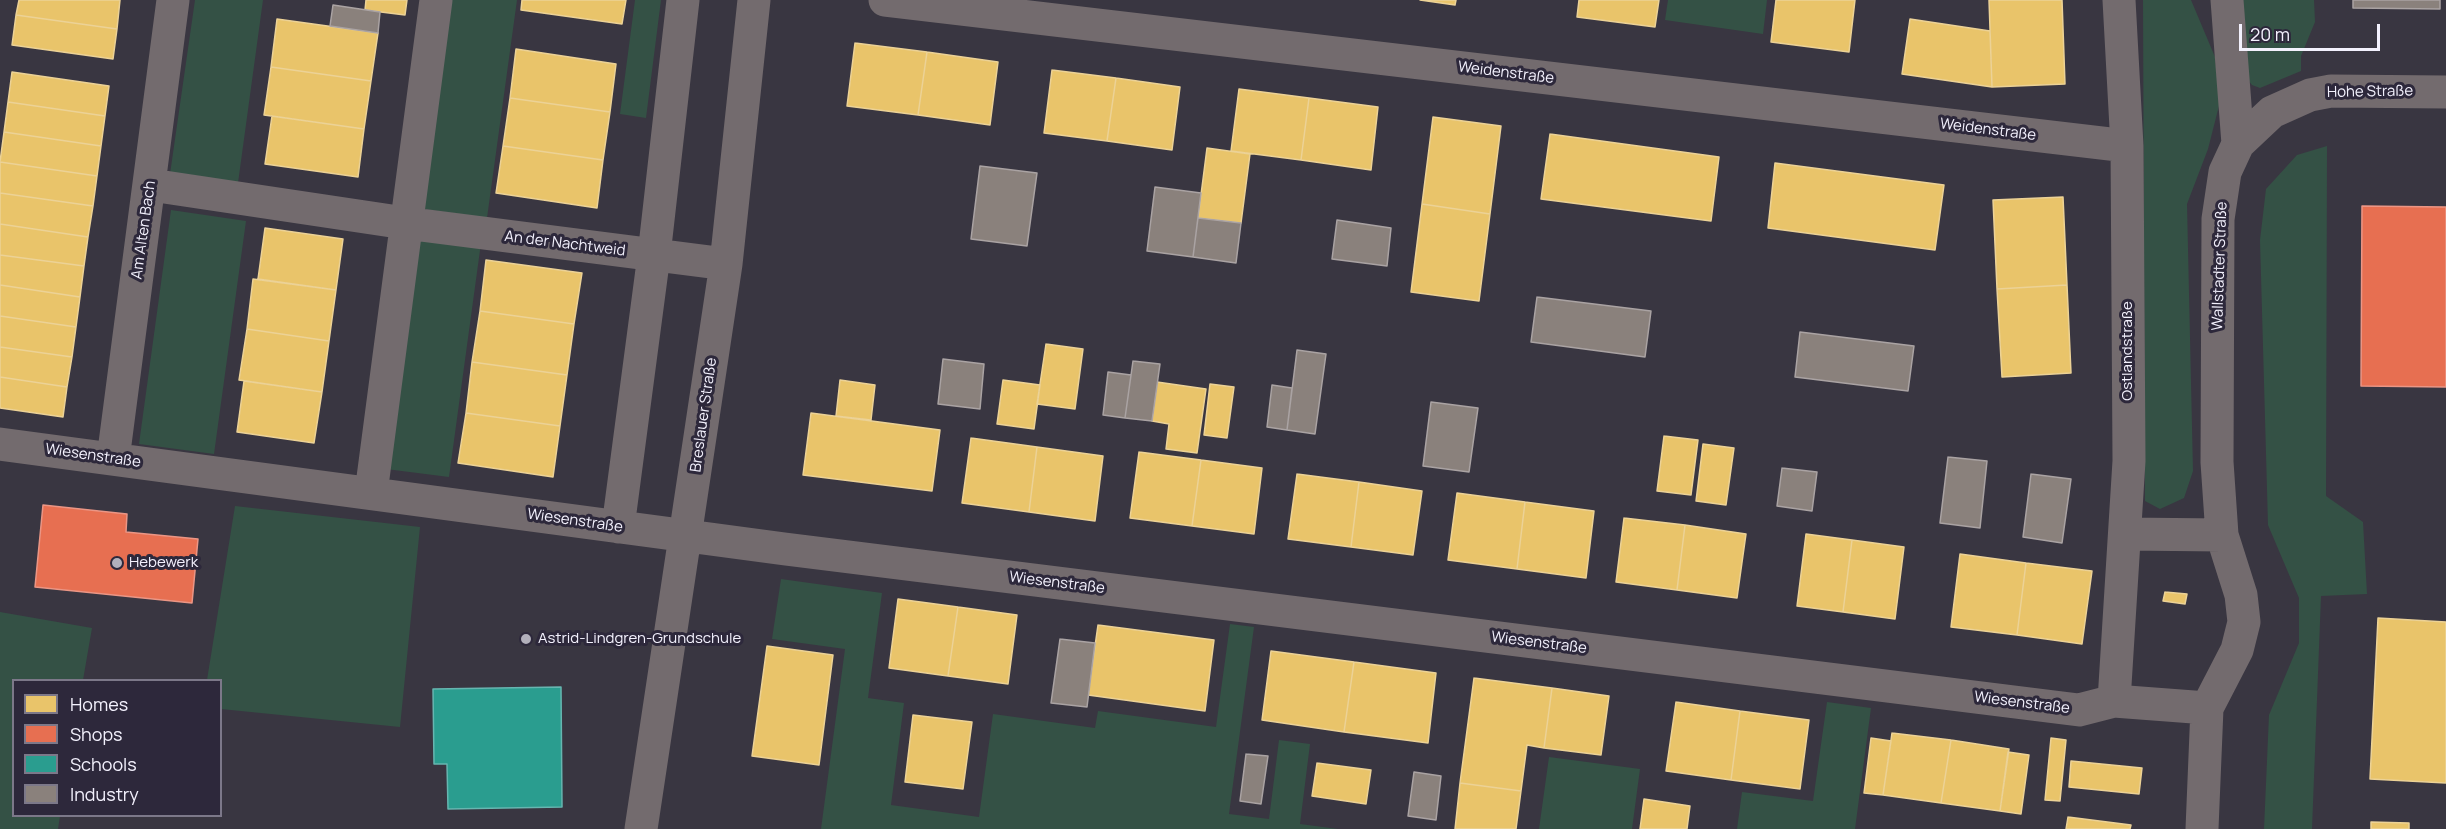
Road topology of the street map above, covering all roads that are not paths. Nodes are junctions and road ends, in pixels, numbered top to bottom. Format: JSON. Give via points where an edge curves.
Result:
{"nodes":[{"id":1,"x":173,"y":0,"type":"edge"},
{"id":2,"x":436,"y":0,"type":"edge"},
{"id":3,"x":683,"y":0,"type":"edge"},
{"id":4,"x":754,"y":0,"type":"edge"},
{"id":5,"x":885,"y":0,"type":"edge"},
{"id":6,"x":2119,"y":0,"type":"edge"},
{"id":7,"x":2228,"y":0,"type":"edge"},
{"id":8,"x":2446,"y":92,"type":"edge"},
{"id":9,"x":2238,"y":144,"type":"junction"},
{"id":10,"x":2127,"y":146,"type":"junction"},
{"id":11,"x":151,"y":186,"type":"junction"},
{"id":12,"x":405,"y":223,"type":"junction"},
{"id":13,"x":654,"y":255,"type":"junction"},
{"id":14,"x":726,"y":264,"type":"junction"},
{"id":15,"x":0,"y":444,"type":"edge"},
{"id":16,"x":113,"y":459,"type":"junction"},
{"id":17,"x":371,"y":494,"type":"junction"},
{"id":18,"x":618,"y":527,"type":"junction"},
{"id":19,"x":2126,"y":534,"type":"junction"},
{"id":20,"x":2222,"y":535,"type":"junction"},
{"id":21,"x":686,"y":536,"type":"junction"},
{"id":22,"x":2115,"y":701,"type":"junction"},
{"id":23,"x":2206,"y":708,"type":"junction"},
{"id":24,"x":640,"y":829,"type":"edge"},
{"id":25,"x":2202,"y":829,"type":"edge"}],
"edges":[{"from":1,"to":11,"type":"street","name":"Am Alten Bach"},
{"from":2,"to":12,"type":"street"},
{"from":3,"to":13,"type":"street"},
{"from":4,"to":14,"type":"street","name":"Breslauer Straße"},
{"from":5,"to":10,"type":"street","name":"Weidenstraße"},
{"from":6,"to":10,"type":"street","name":"Ostlandstraße"},
{"from":7,"to":9,"type":"street","name":"Wallstadter Straße"},
{"from":8,"to":9,"type":"street","name":"Hohe Straße","via":[[2310,94],[2272,112]]},
{"from":9,"to":20,"type":"street","name":"Wallstadter Straße","via":[[2225,172],[2218,219],[2217,462]]},
{"from":10,"to":19,"type":"street","name":"Ostlandstraße"},
{"from":11,"to":12,"type":"street","name":"An der Nachtweid"},
{"from":11,"to":16,"type":"street","name":"Am Alten Bach"},
{"from":12,"to":13,"type":"street","name":"An der Nachtweid"},
{"from":12,"to":17,"type":"street"},
{"from":13,"to":14,"type":"street","name":"An der Nachtweid"},
{"from":13,"to":18,"type":"street"},
{"from":14,"to":21,"type":"street","name":"Breslauer Straße"},
{"from":15,"to":16,"type":"street","name":"Wiesenstraße"},
{"from":16,"to":17,"type":"street","name":"Wiesenstraße"},
{"from":17,"to":18,"type":"street","name":"Wiesenstraße"},
{"from":18,"to":21,"type":"street","name":"Wiesenstraße"},
{"from":19,"to":20,"type":"street"},
{"from":19,"to":22,"type":"street","name":"Ostlandstraße"},
{"from":20,"to":23,"type":"street","name":"Wallstadter Straße","via":[[2241,595],[2244,622],[2237,650]]},
{"from":21,"to":22,"type":"street","name":"Wiesenstraße","via":[[2079,710]]},
{"from":21,"to":24,"type":"street","name":"Breslauer Straße"},
{"from":22,"to":23,"type":"street","name":"Wiesenstraße"},
{"from":23,"to":25,"type":"street"}]}
